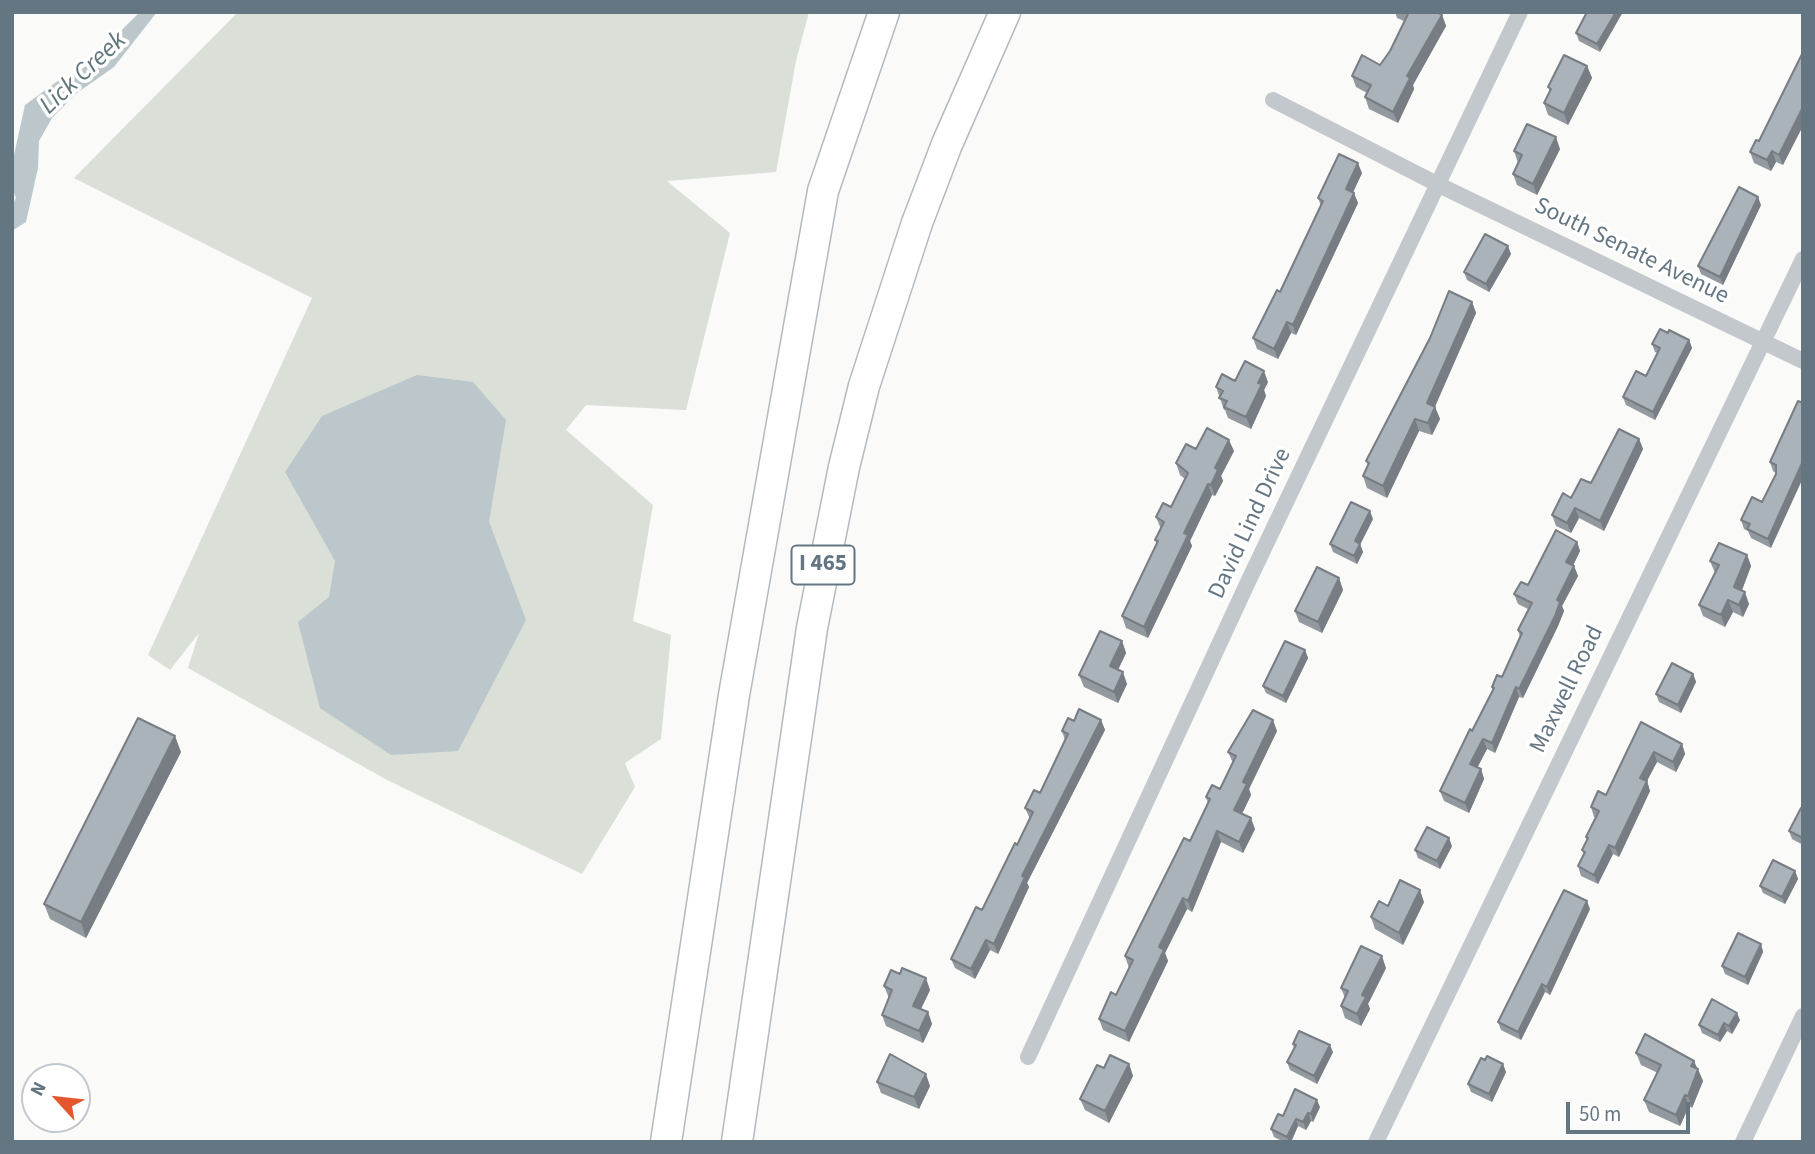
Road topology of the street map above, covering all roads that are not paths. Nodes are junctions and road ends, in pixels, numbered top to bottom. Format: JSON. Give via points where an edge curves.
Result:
{"nodes":[{"id":1,"x":884,"y":12,"type":"edge"},
{"id":2,"x":1005,"y":12,"type":"edge"},
{"id":3,"x":1520,"y":12,"type":"edge"},
{"id":4,"x":1273,"y":100,"type":"dead end"},
{"id":5,"x":1439,"y":184,"type":"junction"},
{"id":6,"x":1803,"y":259,"type":"edge"},
{"id":7,"x":1762,"y":342,"type":"junction"},
{"id":8,"x":1803,"y":361,"type":"edge"},
{"id":9,"x":1803,"y":1016,"type":"edge"},
{"id":10,"x":1028,"y":1057,"type":"dead end"},
{"id":11,"x":666,"y":1142,"type":"edge"},
{"id":12,"x":737,"y":1142,"type":"edge"},
{"id":13,"x":1376,"y":1142,"type":"edge"},
{"id":14,"x":1743,"y":1142,"type":"edge"}],
"edges":[{"from":1,"to":11,"type":"highway","number":"I 465","via":[[823,191],[734,695]]},
{"from":2,"to":12,"type":"highway","number":"I 465","via":[[917,223],[867,375],[844,467],[812,628]]},
{"from":3,"to":5,"type":"street","name":"David Lind Drive"},
{"from":4,"to":5,"type":"street","name":"South Senate Avenue"},
{"from":5,"to":7,"type":"street","name":"South Senate Avenue"},
{"from":5,"to":10,"type":"street","name":"David Lind Drive"},
{"from":6,"to":7,"type":"street","name":"Maxwell Road"},
{"from":7,"to":8,"type":"street","name":"South Senate Avenue"},
{"from":7,"to":13,"type":"street","name":"Maxwell Road"},
{"from":9,"to":14,"type":"street"}]}
